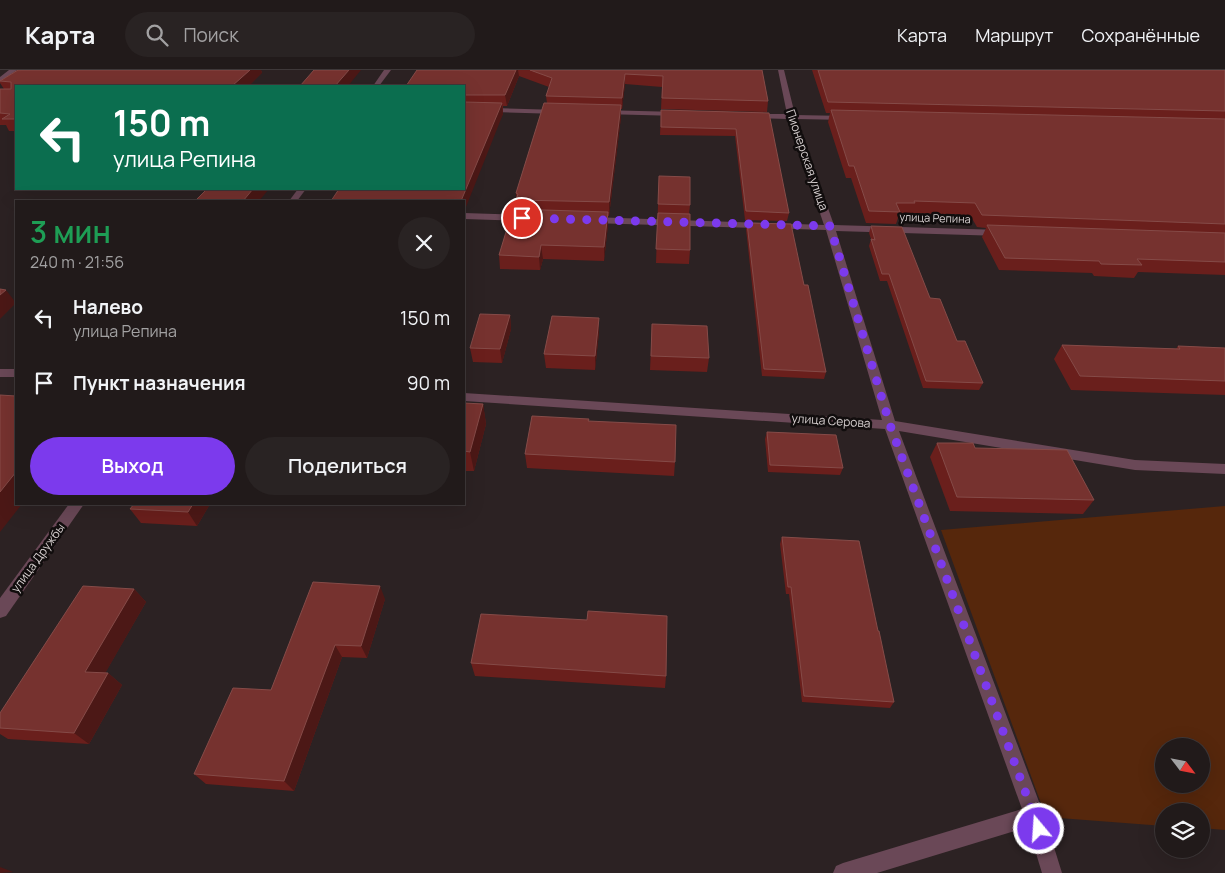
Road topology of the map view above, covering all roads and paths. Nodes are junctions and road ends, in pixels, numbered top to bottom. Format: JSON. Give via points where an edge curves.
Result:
{"nodes":[{"id":1,"x":14,"y":70,"type":"edge"},
{"id":2,"x":388,"y":70,"type":"edge"},
{"id":3,"x":781,"y":70,"type":"edge"},
{"id":4,"x":0,"y":80,"type":"edge"},
{"id":5,"x":377,"y":85,"type":"edge"},
{"id":6,"x":465,"y":110,"type":"edge"},
{"id":7,"x":573,"y":112,"type":"edge"},
{"id":8,"x":593,"y":112,"type":"edge"},
{"id":9,"x":692,"y":114,"type":"edge"},
{"id":10,"x":741,"y":115,"type":"edge"},
{"id":11,"x":791,"y":116,"type":"junction"},
{"id":12,"x":860,"y":118,"type":"edge"},
{"id":13,"x":465,"y":216,"type":"edge"},
{"id":14,"x":533,"y":218,"type":"edge"},
{"id":15,"x":582,"y":220,"type":"edge"},
{"id":16,"x":830,"y":226,"type":"junction"},
{"id":17,"x":1008,"y":233,"type":"edge"},
{"id":18,"x":0,"y":373,"type":"edge"},
{"id":19,"x":15,"y":373,"type":"edge"},
{"id":20,"x":465,"y":397,"type":"edge"},
{"id":21,"x":890,"y":425,"type":"junction"},
{"id":22,"x":1225,"y":468,"type":"edge"},
{"id":23,"x":76,"y":505,"type":"edge"},
{"id":24,"x":0,"y":612,"type":"edge"},
{"id":25,"x":1034,"y":815,"type":"junction"},
{"id":26,"x":843,"y":873,"type":"edge"},
{"id":27,"x":1052,"y":873,"type":"edge"}],
"edges":[{"from":1,"to":4,"type":"street"},
{"from":2,"to":5,"type":"street"},
{"from":3,"to":11,"type":"street","name":"Пионерская улица"},
{"from":6,"to":7,"type":"street"},
{"from":8,"to":9,"type":"street"},
{"from":10,"to":11,"type":"street"},
{"from":11,"to":12,"type":"street"},
{"from":11,"to":16,"type":"street","name":"Пионерская улица"},
{"from":13,"to":14,"type":"street"},
{"from":15,"to":16,"type":"street","name":"улица Репина"},
{"from":16,"to":17,"type":"street","name":"улица Репина"},
{"from":16,"to":21,"type":"street","name":"Пионерская улица"},
{"from":18,"to":19,"type":"street"},
{"from":20,"to":21,"type":"street","name":"улица Серова"},
{"from":21,"to":22,"type":"street","name":"улица Серова","via":[[1135,465]]},
{"from":21,"to":25,"type":"street","name":"Пионерская улица"},
{"from":23,"to":24,"type":"street","name":"улица Дружбы"},
{"from":25,"to":26,"type":"street"},
{"from":25,"to":27,"type":"street","name":"Пионерская улица"}]}
